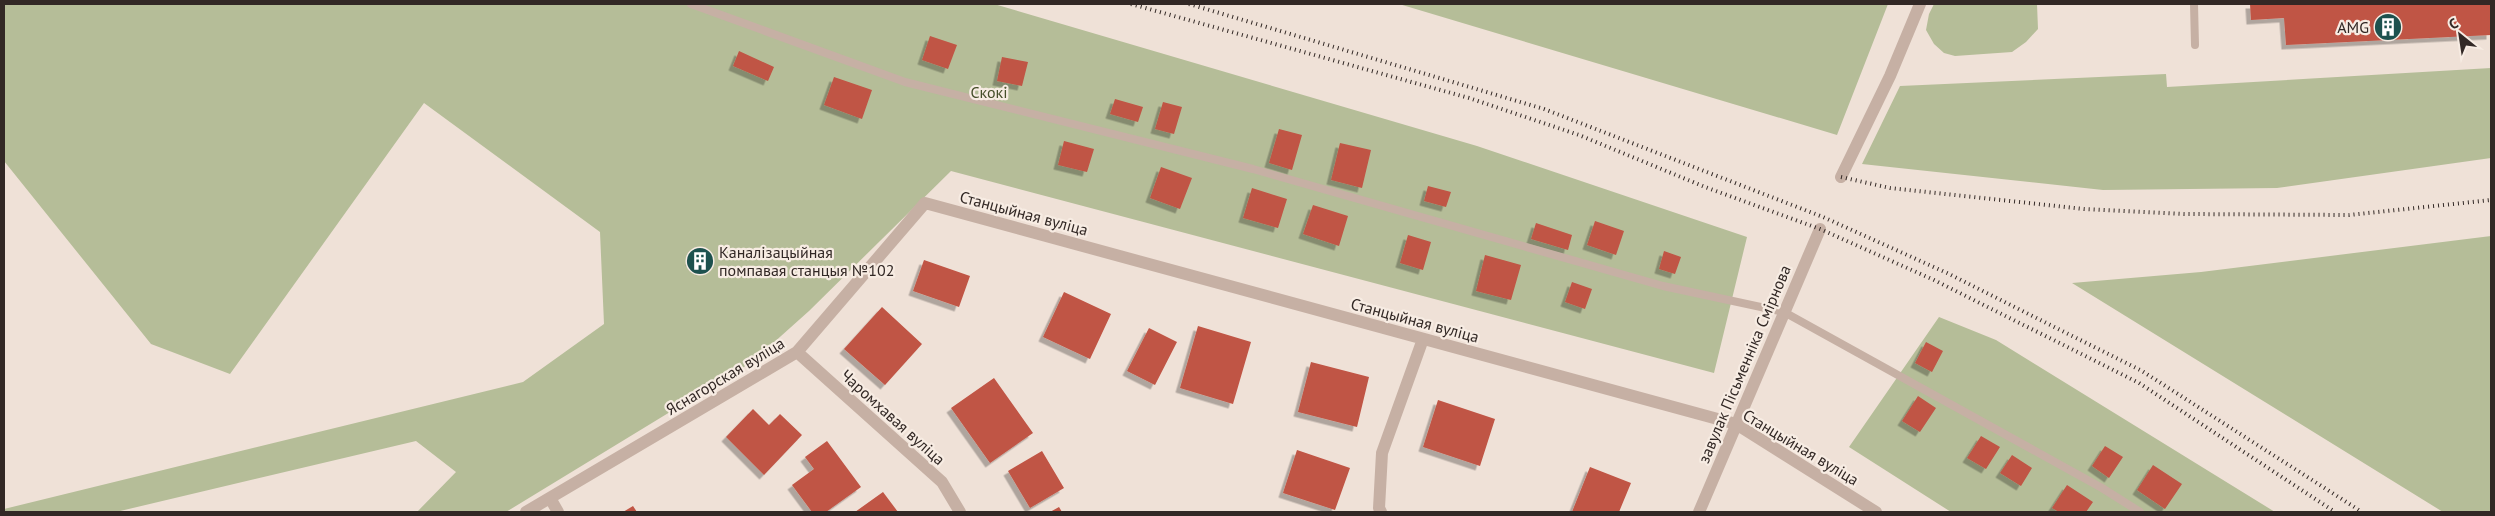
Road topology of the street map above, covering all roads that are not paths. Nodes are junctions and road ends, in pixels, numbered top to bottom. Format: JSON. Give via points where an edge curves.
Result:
{"nodes":[{"id":1,"x":691,"y":4,"type":"edge"},
{"id":2,"x":1920,"y":4,"type":"edge"},
{"id":3,"x":2194,"y":4,"type":"edge"},
{"id":4,"x":2195,"y":44,"type":"dead end"},
{"id":5,"x":1841,"y":177,"type":"dead end"},
{"id":6,"x":925,"y":203,"type":"joint"},
{"id":7,"x":1820,"y":229,"type":"dead end"},
{"id":8,"x":1784,"y":312,"type":"junction"},
{"id":9,"x":1423,"y":338,"type":"junction"},
{"id":10,"x":797,"y":352,"type":"junction"},
{"id":11,"x":1736,"y":424,"type":"junction"},
{"id":12,"x":550,"y":498,"type":"junction"},
{"id":13,"x":526,"y":512,"type":"edge"},
{"id":14,"x":558,"y":512,"type":"edge"},
{"id":15,"x":960,"y":512,"type":"edge"},
{"id":16,"x":1382,"y":512,"type":"edge"},
{"id":17,"x":1699,"y":512,"type":"edge"},
{"id":18,"x":1876,"y":512,"type":"edge"},
{"id":19,"x":2140,"y":512,"type":"edge"}],
"edges":[{"from":1,"to":8,"type":"lane","via":[[905,82],[1253,169],[1663,286]]},
{"from":2,"to":5,"type":"street","via":[[1890,76]]},
{"from":3,"to":4,"type":"lane"},
{"from":6,"to":9,"type":"street","name":"Станцыйная вуліца"},
{"from":6,"to":10,"type":"street","name":"Яснагорская вуліца"},
{"from":7,"to":8,"type":"street","name":"завулак Пісьменніка Смірнова"},
{"from":8,"to":11,"type":"street","name":"завулак Пісьменніка Смірнова"},
{"from":8,"to":19,"type":"lane"},
{"from":9,"to":11,"type":"street","name":"Станцыйная вуліца"},
{"from":9,"to":16,"type":"street","via":[[1382,453],[1379,508]]},
{"from":10,"to":12,"type":"street","name":"Яснагорская вуліца"},
{"from":10,"to":15,"type":"street","name":"Чаромхавая вуліца","via":[[942,482]]},
{"from":11,"to":17,"type":"street","name":"завулак Пісьменніка Смірнова"},
{"from":11,"to":18,"type":"street","name":"Станцыйная вуліца"},
{"from":12,"to":13,"type":"street","name":"Яснагорская вуліца"},
{"from":12,"to":14,"type":"street"}]}
